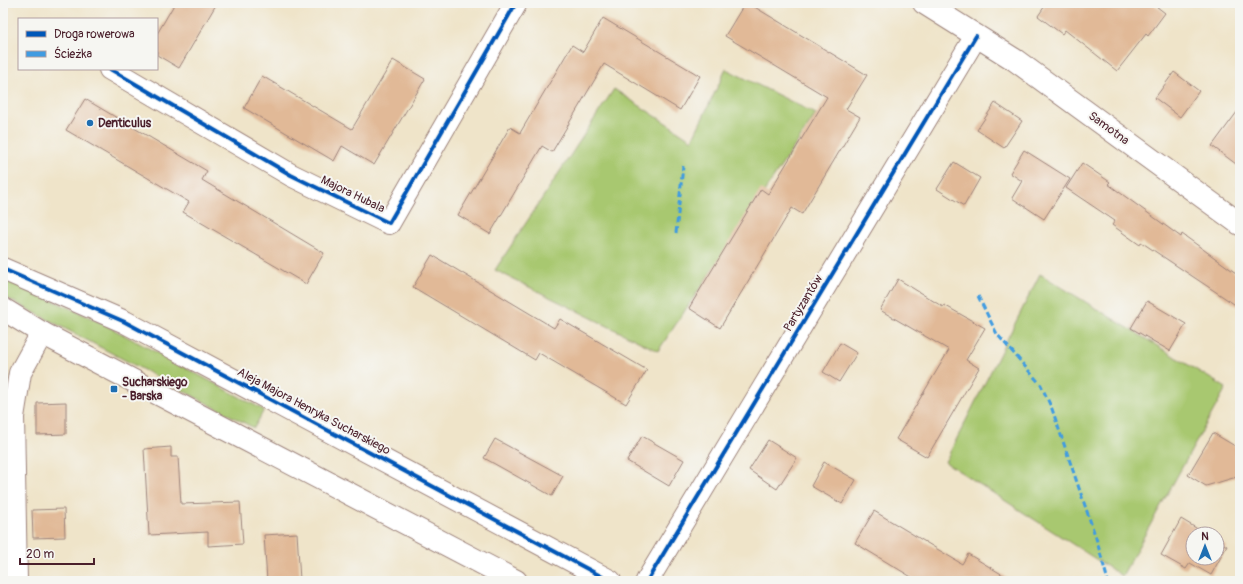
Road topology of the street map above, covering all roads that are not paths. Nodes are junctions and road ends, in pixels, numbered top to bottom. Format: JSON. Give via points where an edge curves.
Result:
{"nodes":[{"id":1,"x":516,"y":3,"type":"edge"},
{"id":2,"x":924,"y":3,"type":"edge"},
{"id":3,"x":976,"y":36,"type":"junction"},
{"id":4,"x":112,"y":70,"type":"edge"},
{"id":5,"x":1240,"y":224,"type":"edge"},
{"id":6,"x":3,"y":268,"type":"edge"},
{"id":7,"x":3,"y":309,"type":"edge"},
{"id":8,"x":42,"y":333,"type":"junction"},
{"id":9,"x":8,"y":418,"type":"edge"},
{"id":10,"x":16,"y":581,"type":"edge"},
{"id":11,"x":516,"y":581,"type":"edge"},
{"id":12,"x":610,"y":581,"type":"edge"},
{"id":13,"x":647,"y":581,"type":"edge"}],
"edges":[{"from":1,"to":4,"type":"street","name":"Majora Hubala","via":[[389,223],[291,176]]},
{"from":2,"to":3,"type":"street","name":"Samotna"},
{"from":3,"to":5,"type":"street","name":"Samotna","via":[[1015,60]]},
{"from":3,"to":13,"type":"street","name":"Partyzantów"},
{"from":6,"to":12,"type":"street","name":"Aleja Majora Henryka Sucharskiego","via":[[125,322]]},
{"from":7,"to":8,"type":"street"},
{"from":8,"to":9,"type":"street","via":[[20,373]]},
{"from":8,"to":11,"type":"street"},
{"from":9,"to":10,"type":"street"}]}
